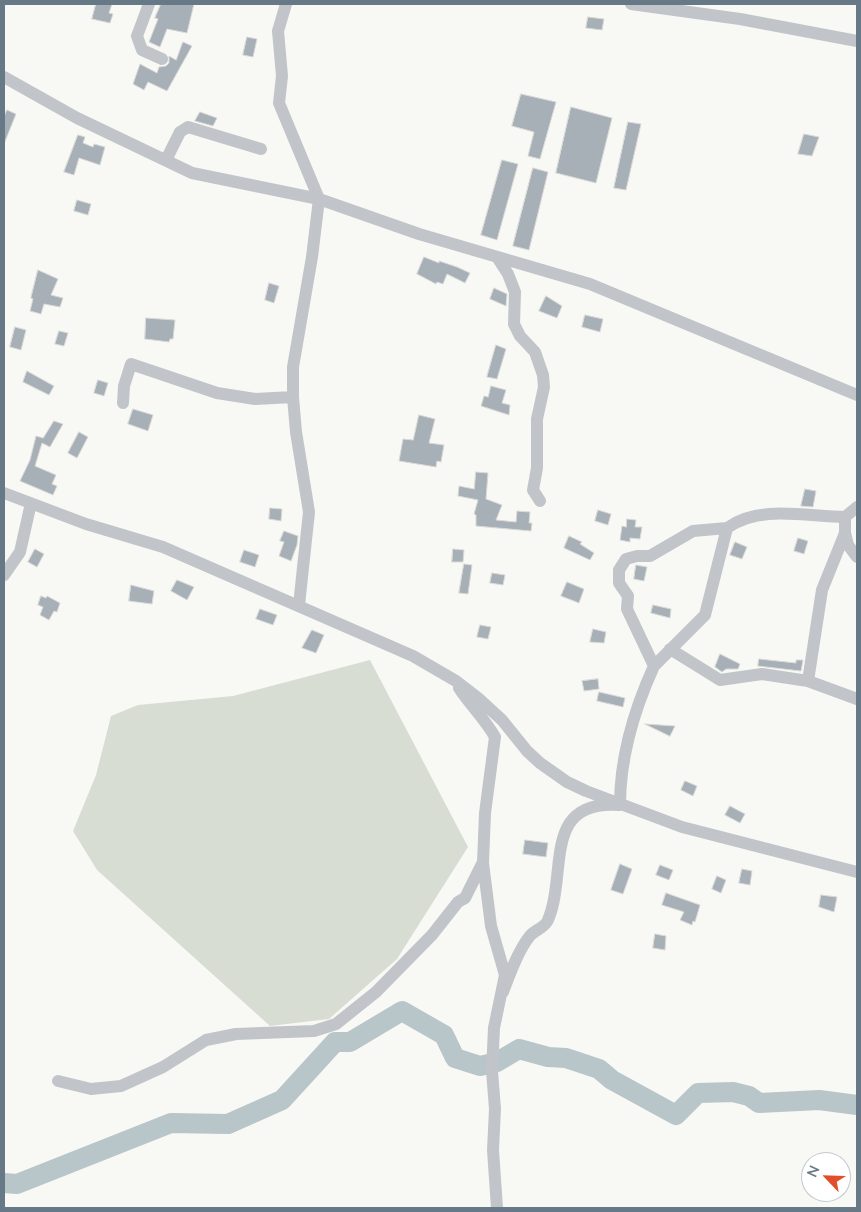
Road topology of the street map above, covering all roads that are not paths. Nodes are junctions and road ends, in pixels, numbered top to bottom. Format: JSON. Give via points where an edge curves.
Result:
{"nodes":[{"id":1,"x":149,"y":4,"type":"edge"},
{"id":2,"x":286,"y":4,"type":"edge"},
{"id":3,"x":631,"y":4,"type":"edge"},
{"id":4,"x":857,"y":41,"type":"edge"},
{"id":5,"x":162,"y":59,"type":"dead end"},
{"id":6,"x":4,"y":77,"type":"edge"},
{"id":7,"x":261,"y":149,"type":"dead end"},
{"id":8,"x":166,"y":160,"type":"junction"},
{"id":9,"x":318,"y":199,"type":"junction"},
{"id":10,"x":497,"y":257,"type":"junction"},
{"id":11,"x":857,"y":395,"type":"edge"},
{"id":12,"x":292,"y":397,"type":"junction"},
{"id":13,"x":123,"y":403,"type":"dead end"},
{"id":14,"x":4,"y":493,"type":"edge"},
{"id":15,"x":540,"y":502,"type":"dead end"},
{"id":16,"x":31,"y":503,"type":"junction"},
{"id":17,"x":857,"y":507,"type":"edge"},
{"id":18,"x":845,"y":517,"type":"junction"},
{"id":19,"x":727,"y":528,"type":"junction"},
{"id":20,"x":845,"y":533,"type":"junction"},
{"id":21,"x":857,"y":557,"type":"edge"},
{"id":22,"x":4,"y":575,"type":"edge"},
{"id":23,"x":298,"y":605,"type":"junction"},
{"id":24,"x":670,"y":650,"type":"junction"},
{"id":25,"x":654,"y":666,"type":"junction"},
{"id":26,"x":456,"y":681,"type":"junction"},
{"id":27,"x":808,"y":681,"type":"junction"},
{"id":28,"x":857,"y":699,"type":"edge"},
{"id":29,"x":620,"y":804,"type":"junction"},
{"id":30,"x":483,"y":863,"type":"junction"},
{"id":31,"x":857,"y":872,"type":"edge"},
{"id":32,"x":465,"y":898,"type":"junction"},
{"id":33,"x":489,"y":909,"type":"junction"},
{"id":34,"x":503,"y":992,"type":"junction"},
{"id":35,"x":58,"y":1081,"type":"dead end"},
{"id":36,"x":498,"y":1208,"type":"edge"}],
"edges":[{"from":1,"to":5,"type":"street","via":[[137,36],[142,50]]},
{"from":2,"to":9,"type":"street","via":[[278,31],[282,76],[279,103]]},
{"from":3,"to":4,"type":"street","via":[[740,19]]},
{"from":6,"to":8,"type":"street","via":[[77,118]]},
{"from":7,"to":8,"type":"street","via":[[188,127],[180,132]]},
{"from":8,"to":9,"type":"street","via":[[198,175]]},
{"from":9,"to":10,"type":"street"},
{"from":9,"to":12,"type":"street","via":[[312,257],[293,367]]},
{"from":10,"to":11,"type":"street","via":[[590,284]]},
{"from":10,"to":15,"type":"street","via":[[515,292],[514,324],[535,352],[544,375],[537,419],[533,490]]},
{"from":12,"to":13,"type":"street","via":[[255,398],[217,393],[131,364]]},
{"from":12,"to":23,"type":"street","via":[[309,512]]},
{"from":14,"to":16,"type":"street"},
{"from":16,"to":22,"type":"street","via":[[20,552]]},
{"from":16,"to":23,"type":"street","via":[[86,524],[163,547]]},
{"from":17,"to":18,"type":"street"},
{"from":18,"to":19,"type":"street","via":[[781,513],[735,522]]},
{"from":18,"to":20,"type":"street"},
{"from":19,"to":24,"type":"street","via":[[705,615]]},
{"from":19,"to":25,"type":"street","via":[[693,531],[650,556],[626,559],[619,570],[619,583],[628,596],[627,609]]},
{"from":20,"to":21,"type":"street","via":[[848,545]]},
{"from":20,"to":27,"type":"street","via":[[822,590]]},
{"from":23,"to":26,"type":"street","via":[[413,656]]},
{"from":24,"to":25,"type":"street"},
{"from":24,"to":27,"type":"street","via":[[720,680],[762,674]]},
{"from":25,"to":29,"type":"street","via":[[627,735]]},
{"from":26,"to":29,"type":"street","via":[[492,710],[527,751],[555,774]]},
{"from":26,"to":30,"type":"street","via":[[495,737],[485,813]]},
{"from":27,"to":28,"type":"street"},
{"from":29,"to":31,"type":"street","via":[[682,827]]},
{"from":29,"to":34,"type":"street","via":[[603,803],[588,807],[568,825],[558,857],[552,911],[547,923],[530,935],[521,948]]},
{"from":30,"to":32,"type":"street"},
{"from":30,"to":33,"type":"street"},
{"from":32,"to":33,"type":"street","via":[[478,901]]},
{"from":32,"to":35,"type":"street","via":[[403,966],[336,1024],[314,1031],[236,1034],[206,1040],[164,1067],[121,1086],[91,1089]]},
{"from":33,"to":34,"type":"street","via":[[505,975]]},
{"from":34,"to":36,"type":"street","via":[[492,1052],[493,1150]]}]}
